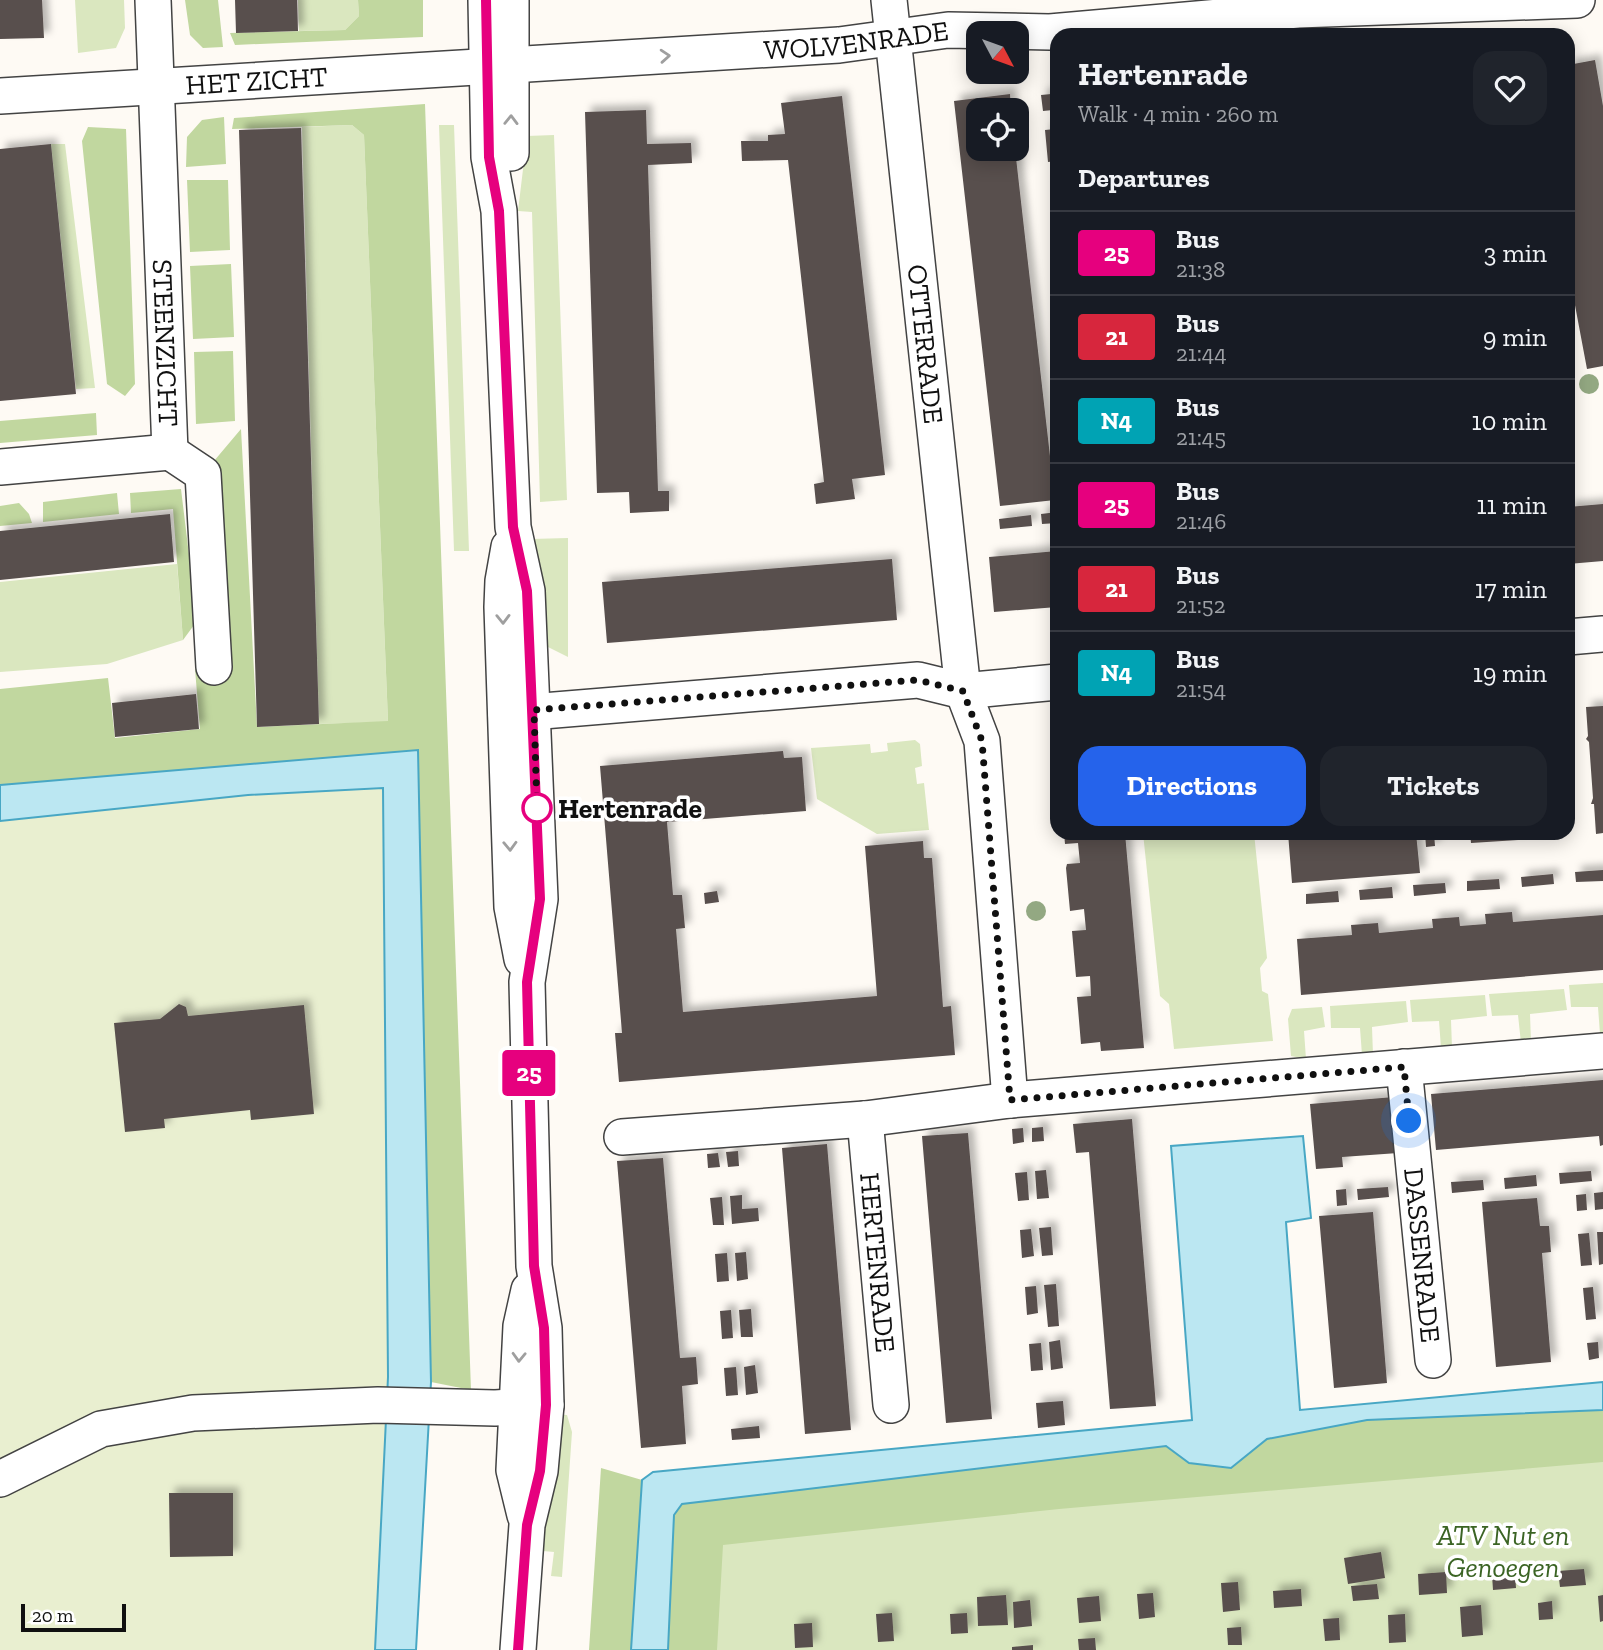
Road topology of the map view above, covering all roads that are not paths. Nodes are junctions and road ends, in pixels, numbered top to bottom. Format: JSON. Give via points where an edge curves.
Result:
{"nodes":[{"id":1,"x":153,"y":0,"type":"edge"},
{"id":2,"x":486,"y":0,"type":"edge"},
{"id":3,"x":511,"y":0,"type":"edge"},
{"id":4,"x":889,"y":0,"type":"edge"},
{"id":5,"x":1579,"y":0,"type":"edge"},
{"id":6,"x":1297,"y":5,"type":"edge"},
{"id":7,"x":1603,"y":5,"type":"edge"},
{"id":8,"x":1087,"y":28,"type":"edge"},
{"id":9,"x":1050,"y":32,"type":"edge"},
{"id":10,"x":891,"y":38,"type":"junction"},
{"id":11,"x":499,"y":66,"type":"junction"},
{"id":12,"x":157,"y":89,"type":"junction"},
{"id":13,"x":0,"y":96,"type":"edge"},
{"id":14,"x":170,"y":452,"type":"junction"},
{"id":15,"x":0,"y":467,"type":"edge"},
{"id":16,"x":1603,"y":634,"type":"edge"},
{"id":17,"x":1575,"y":636,"type":"edge"},
{"id":18,"x":214,"y":667,"type":"dead end"},
{"id":19,"x":1050,"y":683,"type":"edge"},
{"id":20,"x":963,"y":691,"type":"junction"},
{"id":21,"x":520,"y":712,"type":"junction"},
{"id":22,"x":1603,"y":1051,"type":"edge"},
{"id":23,"x":1404,"y":1067,"type":"junction"},
{"id":24,"x":1010,"y":1100,"type":"junction"},
{"id":25,"x":865,"y":1119,"type":"junction"},
{"id":26,"x":622,"y":1137,"type":"dead end"},
{"id":27,"x":1433,"y":1360,"type":"dead end"},
{"id":28,"x":891,"y":1405,"type":"dead end"},
{"id":29,"x":532,"y":1406,"type":"junction"},
{"id":30,"x":0,"y":1479,"type":"edge"},
{"id":31,"x":518,"y":1650,"type":"edge"}],
"edges":[{"from":1,"to":12,"type":"street","name":"STEENZICHT"},
{"from":2,"to":11,"type":"street"},
{"from":3,"to":11,"type":"street"},
{"from":4,"to":10,"type":"street","name":"OTTERRADE"},
{"from":5,"to":6,"type":"street","name":"WOLVENRADE"},
{"from":5,"to":7,"type":"street","name":"WOLVENRADE"},
{"from":6,"to":8,"type":"street","name":"WOLVENRADE"},
{"from":9,"to":10,"type":"street","name":"WOLVENRADE","via":[[948,30]]},
{"from":11,"to":10,"type":"street","name":"WOLVENRADE","one_way":true},
{"from":10,"to":20,"type":"street","name":"OTTERRADE"},
{"from":11,"to":12,"type":"street","name":"HET ZICHT"},
{"from":11,"to":21,"type":"street","via":[[511,153],[499,211],[513,527],[503,580]]},
{"from":12,"to":13,"type":"street","name":"HET ZICHT"},
{"from":12,"to":14,"type":"street","name":"STEENZICHT"},
{"from":14,"to":15,"type":"street"},
{"from":14,"to":18,"type":"street","name":"STEENZICHT","via":[[203,474]]},
{"from":16,"to":17,"type":"street"},
{"from":19,"to":20,"type":"street"},
{"from":20,"to":21,"type":"street","via":[[918,680]]},
{"from":20,"to":24,"type":"street","via":[[982,741]]},
{"from":21,"to":29,"type":"street","via":[[512,908],[527,982],[534,1266],[520,1325]]},
{"from":22,"to":23,"type":"street"},
{"from":23,"to":24,"type":"street"},
{"from":23,"to":27,"type":"street","name":"DASSENRADE"},
{"from":24,"to":25,"type":"street"},
{"from":25,"to":26,"type":"street"},
{"from":25,"to":28,"type":"street","name":"HERTENRADE"},
{"from":29,"to":30,"type":"street","via":[[378,1405],[193,1413],[101,1429]]},
{"from":29,"to":31,"type":"street","via":[[514,1470],[527,1525]]}]}
